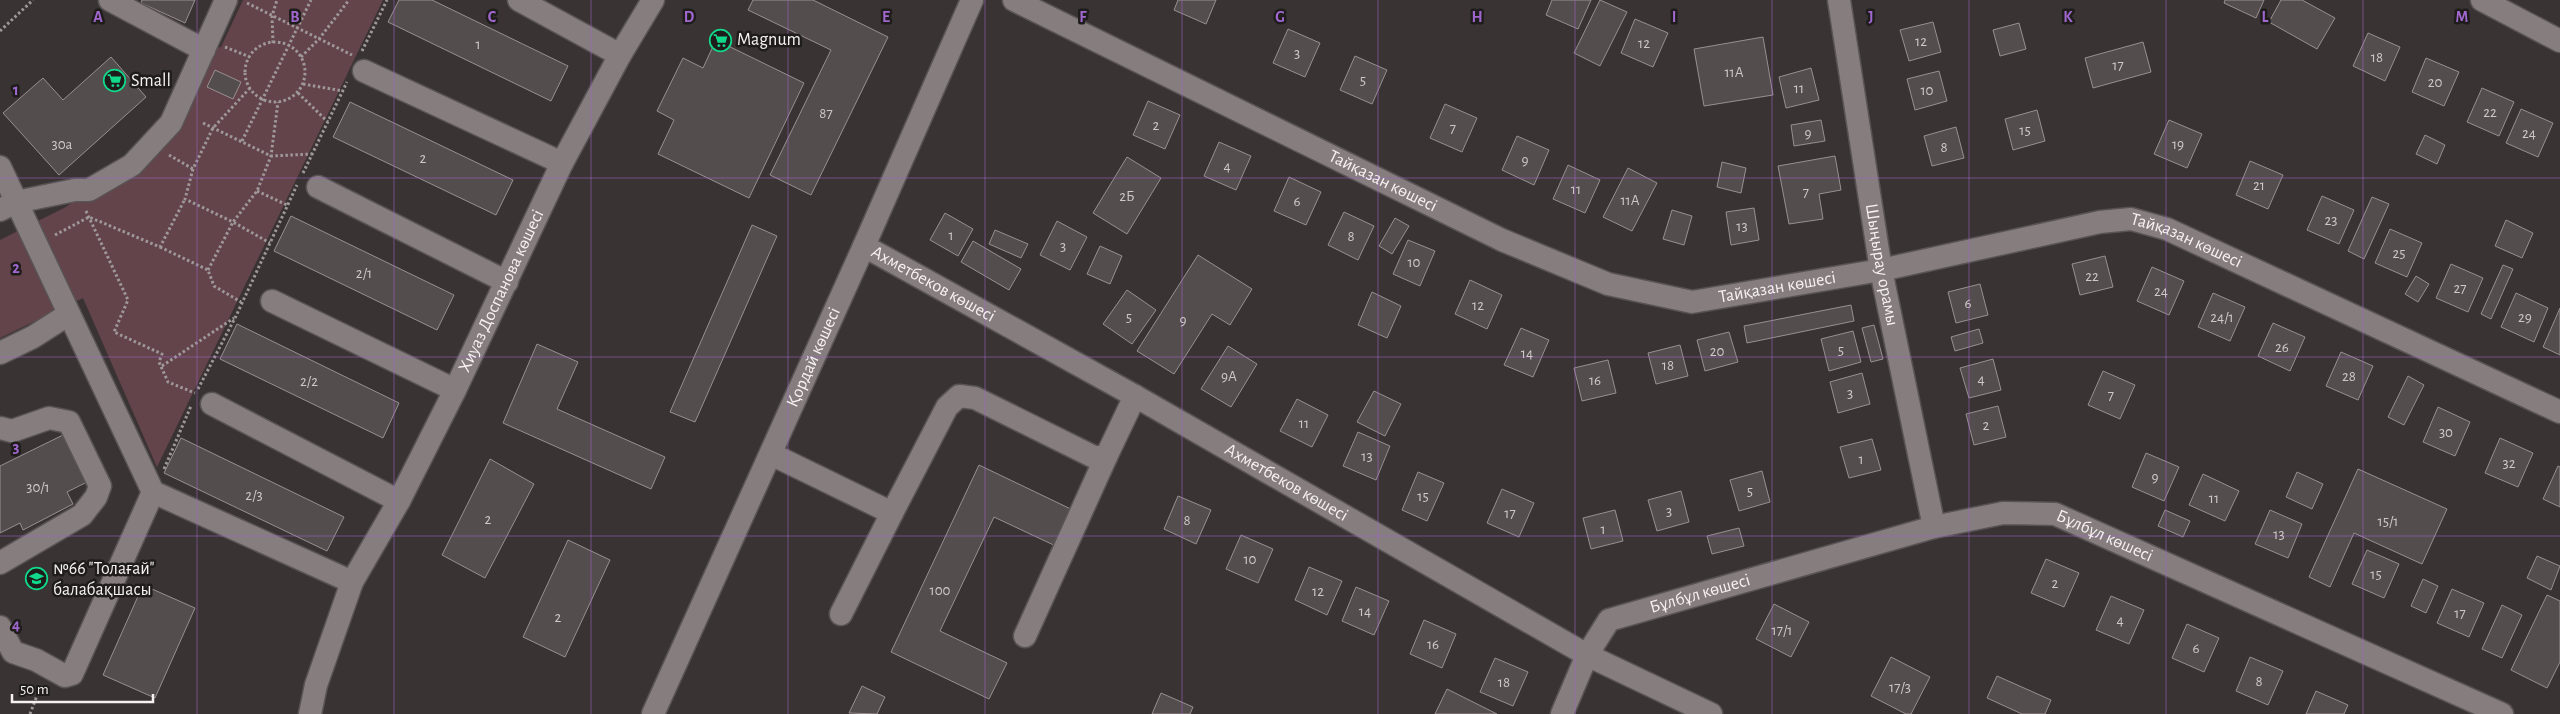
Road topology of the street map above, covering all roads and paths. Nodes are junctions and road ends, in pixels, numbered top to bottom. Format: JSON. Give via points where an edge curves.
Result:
{"nodes":[{"id":1,"x":33,"y":0,"type":"edge"},
{"id":2,"x":110,"y":0,"type":"edge"},
{"id":3,"x":277,"y":0,"type":"edge"},
{"id":4,"x":311,"y":0,"type":"edge"},
{"id":5,"x":349,"y":0,"type":"edge"},
{"id":6,"x":387,"y":0,"type":"edge"},
{"id":7,"x":519,"y":0,"type":"edge"},
{"id":8,"x":653,"y":0,"type":"edge"},
{"id":9,"x":1014,"y":0,"type":"edge"},
{"id":10,"x":1839,"y":0,"type":"edge"},
{"id":11,"x":2482,"y":0,"type":"edge"},
{"id":12,"x":237,"y":2,"type":"edge"},
{"id":13,"x":964,"y":2,"type":"edge"},
{"id":14,"x":272,"y":16,"type":"junction"},
{"id":15,"x":297,"y":29,"type":"junction"},
{"id":16,"x":0,"y":31,"type":"edge"},
{"id":17,"x":319,"y":39,"type":"junction"},
{"id":18,"x":2560,"y":41,"type":"edge"},
{"id":19,"x":273,"y":43,"type":"junction"},
{"id":20,"x":289,"y":46,"type":"junction"},
{"id":21,"x":214,"y":48,"type":"junction"},
{"id":22,"x":620,"y":55,"type":"junction"},
{"id":23,"x":250,"y":56,"type":"junction"},
{"id":24,"x":301,"y":57,"type":"junction"},
{"id":25,"x":358,"y":73,"type":"joint"},
{"id":26,"x":303,"y":84,"type":"junction"},
{"id":27,"x":250,"y":88,"type":"junction"},
{"id":28,"x":343,"y":91,"type":"junction"},
{"id":29,"x":298,"y":93,"type":"junction"},
{"id":30,"x":262,"y":100,"type":"junction"},
{"id":31,"x":278,"y":102,"type":"junction"},
{"id":32,"x":328,"y":122,"type":"junction"},
{"id":33,"x":203,"y":123,"type":"dead end"},
{"id":34,"x":213,"y":128,"type":"junction"},
{"id":35,"x":242,"y":141,"type":"junction"},
{"id":36,"x":312,"y":154,"type":"junction"},
{"id":37,"x":169,"y":155,"type":"dead end"},
{"id":38,"x":271,"y":156,"type":"junction"},
{"id":39,"x":562,"y":163,"type":"junction"},
{"id":40,"x":0,"y":167,"type":"edge"},
{"id":41,"x":193,"y":169,"type":"junction"},
{"id":42,"x":318,"y":187,"type":"dead end"},
{"id":43,"x":75,"y":190,"type":"junction"},
{"id":44,"x":257,"y":191,"type":"junction"},
{"id":45,"x":185,"y":199,"type":"junction"},
{"id":46,"x":287,"y":205,"type":"junction"},
{"id":47,"x":8,"y":206,"type":"edge"},
{"id":48,"x":90,"y":217,"type":"junction"},
{"id":49,"x":233,"y":222,"type":"junction"},
{"id":50,"x":270,"y":243,"type":"junction"},
{"id":51,"x":37,"y":244,"type":"junction"},
{"id":52,"x":864,"y":246,"type":"junction"},
{"id":53,"x":160,"y":247,"type":"junction"},
{"id":54,"x":208,"y":270,"type":"junction"},
{"id":55,"x":1881,"y":270,"type":"junction"},
{"id":56,"x":507,"y":282,"type":"junction"},
{"id":57,"x":272,"y":301,"type":"dead end"},
{"id":58,"x":241,"y":302,"type":"junction"},
{"id":59,"x":69,"y":314,"type":"junction"},
{"id":60,"x":236,"y":316,"type":"junction"},
{"id":61,"x":0,"y":353,"type":"edge"},
{"id":62,"x":162,"y":366,"type":"junction"},
{"id":63,"x":455,"y":390,"type":"junction"},
{"id":64,"x":1135,"y":396,"type":"junction"},
{"id":65,"x":204,"y":399,"type":"junction"},
{"id":66,"x":2560,"y":412,"type":"edge"},
{"id":67,"x":0,"y":428,"type":"edge"},
{"id":68,"x":771,"y":454,"type":"junction"},
{"id":69,"x":1106,"y":457,"type":"junction"},
{"id":70,"x":153,"y":492,"type":"junction"},
{"id":71,"x":399,"y":501,"type":"junction"},
{"id":72,"x":892,"y":513,"type":"junction"},
{"id":73,"x":1934,"y":527,"type":"junction"},
{"id":74,"x":0,"y":563,"type":"edge"},
{"id":75,"x":352,"y":582,"type":"junction"},
{"id":76,"x":841,"y":614,"type":"dead end"},
{"id":77,"x":0,"y":627,"type":"edge"},
{"id":78,"x":1025,"y":636,"type":"dead end"},
{"id":79,"x":1587,"y":655,"type":"junction"},
{"id":80,"x":56,"y":671,"type":"junction"},
{"id":81,"x":30,"y":714,"type":"edge"},
{"id":82,"x":310,"y":714,"type":"edge"},
{"id":83,"x":653,"y":714,"type":"edge"},
{"id":84,"x":1562,"y":714,"type":"edge"},
{"id":85,"x":1711,"y":714,"type":"edge"},
{"id":86,"x":2502,"y":714,"type":"edge"}],
"edges":[{"from":1,"to":16,"type":"path"},
{"from":2,"to":21,"type":"street"},
{"from":3,"to":14,"type":"path"},
{"from":4,"to":15,"type":"path"},
{"from":5,"to":17,"type":"path"},
{"from":6,"to":17,"type":"path","via":[[358,58]]},
{"from":7,"to":22,"type":"street"},
{"from":8,"to":22,"type":"street","name":"Хиуаз Доспанова көшесі"},
{"from":9,"to":55,"type":"street","name":"Тайқазан көшесі","via":[[1502,240],[1608,284],[1692,302]]},
{"from":10,"to":55,"type":"street","name":"Шыңырау орамы"},
{"from":11,"to":18,"type":"street"},
{"from":12,"to":14,"type":"path"},
{"from":12,"to":21,"type":"street"},
{"from":13,"to":52,"type":"street","name":"Қордай көшесі"},
{"from":14,"to":15,"type":"path"},
{"from":14,"to":19,"type":"path"},
{"from":15,"to":17,"type":"path"},
{"from":15,"to":20,"type":"path"},
{"from":17,"to":24,"type":"path"},
{"from":19,"to":20,"type":"path"},
{"from":19,"to":23,"type":"path","via":[[262,46]]},
{"from":20,"to":24,"type":"path"},
{"from":20,"to":30,"type":"path"},
{"from":21,"to":23,"type":"path"},
{"from":21,"to":43,"type":"street","via":[[171,123],[132,165],[89,190]]},
{"from":22,"to":39,"type":"street","name":"Хиуаз Доспанова көшесі"},
{"from":23,"to":27,"type":"path","via":[[245,72]]},
{"from":24,"to":26,"type":"path","via":[[305,67]]},
{"from":25,"to":28,"type":"path"},
{"from":25,"to":39,"type":"street"},
{"from":26,"to":28,"type":"path"},
{"from":26,"to":29,"type":"path"},
{"from":27,"to":30,"type":"path"},
{"from":27,"to":34,"type":"path"},
{"from":28,"to":32,"type":"path"},
{"from":29,"to":31,"type":"path"},
{"from":29,"to":32,"type":"path"},
{"from":30,"to":31,"type":"path"},
{"from":30,"to":35,"type":"path"},
{"from":31,"to":38,"type":"path"},
{"from":32,"to":36,"type":"path"},
{"from":33,"to":34,"type":"path"},
{"from":34,"to":35,"type":"path"},
{"from":34,"to":41,"type":"path"},
{"from":35,"to":38,"type":"path"},
{"from":36,"to":38,"type":"path"},
{"from":36,"to":46,"type":"path"},
{"from":37,"to":41,"type":"path"},
{"from":38,"to":44,"type":"path"},
{"from":39,"to":56,"type":"street","name":"Хиуаз Доспанова көшесі"},
{"from":40,"to":47,"type":"street"},
{"from":41,"to":45,"type":"path"},
{"from":42,"to":56,"type":"street"},
{"from":43,"to":47,"type":"street"},
{"from":43,"to":48,"type":"path"},
{"from":44,"to":46,"type":"path"},
{"from":44,"to":49,"type":"path"},
{"from":45,"to":49,"type":"path"},
{"from":45,"to":53,"type":"path"},
{"from":46,"to":50,"type":"path"},
{"from":47,"to":51,"type":"street"},
{"from":48,"to":51,"type":"path"},
{"from":48,"to":53,"type":"path"},
{"from":48,"to":62,"type":"path","via":[[128,300],[114,332],[162,354],[159,362]]},
{"from":49,"to":50,"type":"path"},
{"from":49,"to":54,"type":"path"},
{"from":50,"to":58,"type":"path"},
{"from":51,"to":59,"type":"street"},
{"from":52,"to":64,"type":"street","name":"Ахметбеков көшесі"},
{"from":52,"to":68,"type":"street","name":"Қордай көшесі"},
{"from":53,"to":54,"type":"path"},
{"from":54,"to":58,"type":"path","via":[[214,286]]},
{"from":55,"to":66,"type":"street","name":"Тайқазан көшесі","via":[[2100,222],[2131,219],[2167,229]]},
{"from":55,"to":73,"type":"street","name":"Шыңырау орамы"},
{"from":56,"to":63,"type":"street","name":"Хиуаз Доспанова көшесі"},
{"from":57,"to":63,"type":"street"},
{"from":58,"to":60,"type":"path"},
{"from":59,"to":61,"type":"street"},
{"from":59,"to":70,"type":"street"},
{"from":60,"to":62,"type":"path"},
{"from":60,"to":65,"type":"path"},
{"from":62,"to":65,"type":"path","via":[[168,382]]},
{"from":63,"to":71,"type":"street","name":"Хиуаз Доспанова көшесі"},
{"from":64,"to":69,"type":"street"},
{"from":64,"to":79,"type":"street","name":"Ахметбеков көшесі"},
{"from":65,"to":70,"type":"path"},
{"from":65,"to":71,"type":"street"},
{"from":67,"to":74,"type":"street","via":[[12,431],[49,418],[69,422],[100,486],[82,515]]},
{"from":68,"to":72,"type":"street"},
{"from":68,"to":83,"type":"street","name":"Қордай көшесі"},
{"from":69,"to":72,"type":"street","via":[[1094,457],[975,398],[959,396],[947,407]]},
{"from":69,"to":78,"type":"street"},
{"from":70,"to":75,"type":"street"},
{"from":70,"to":80,"type":"street","via":[[72,674],[65,676]]},
{"from":71,"to":75,"type":"street","name":"Хиуаз Доспанова көшесі"},
{"from":72,"to":76,"type":"street"},
{"from":73,"to":79,"type":"street","name":"Бұлбұл көшесі","via":[[1609,620]]},
{"from":73,"to":86,"type":"street","name":"Бұлбұл көшесі","via":[[2003,513],[2055,514]]},
{"from":75,"to":82,"type":"street","name":"Хиуаз Доспанова көшесі","via":[[316,685]]},
{"from":77,"to":80,"type":"street","via":[[12,652]]},
{"from":79,"to":84,"type":"street","name":"Бұлбұл көшесі"},
{"from":79,"to":85,"type":"street","name":"Ахметбеков көшесі"},
{"from":80,"to":81,"type":"path","via":[[42,684]]}]}
